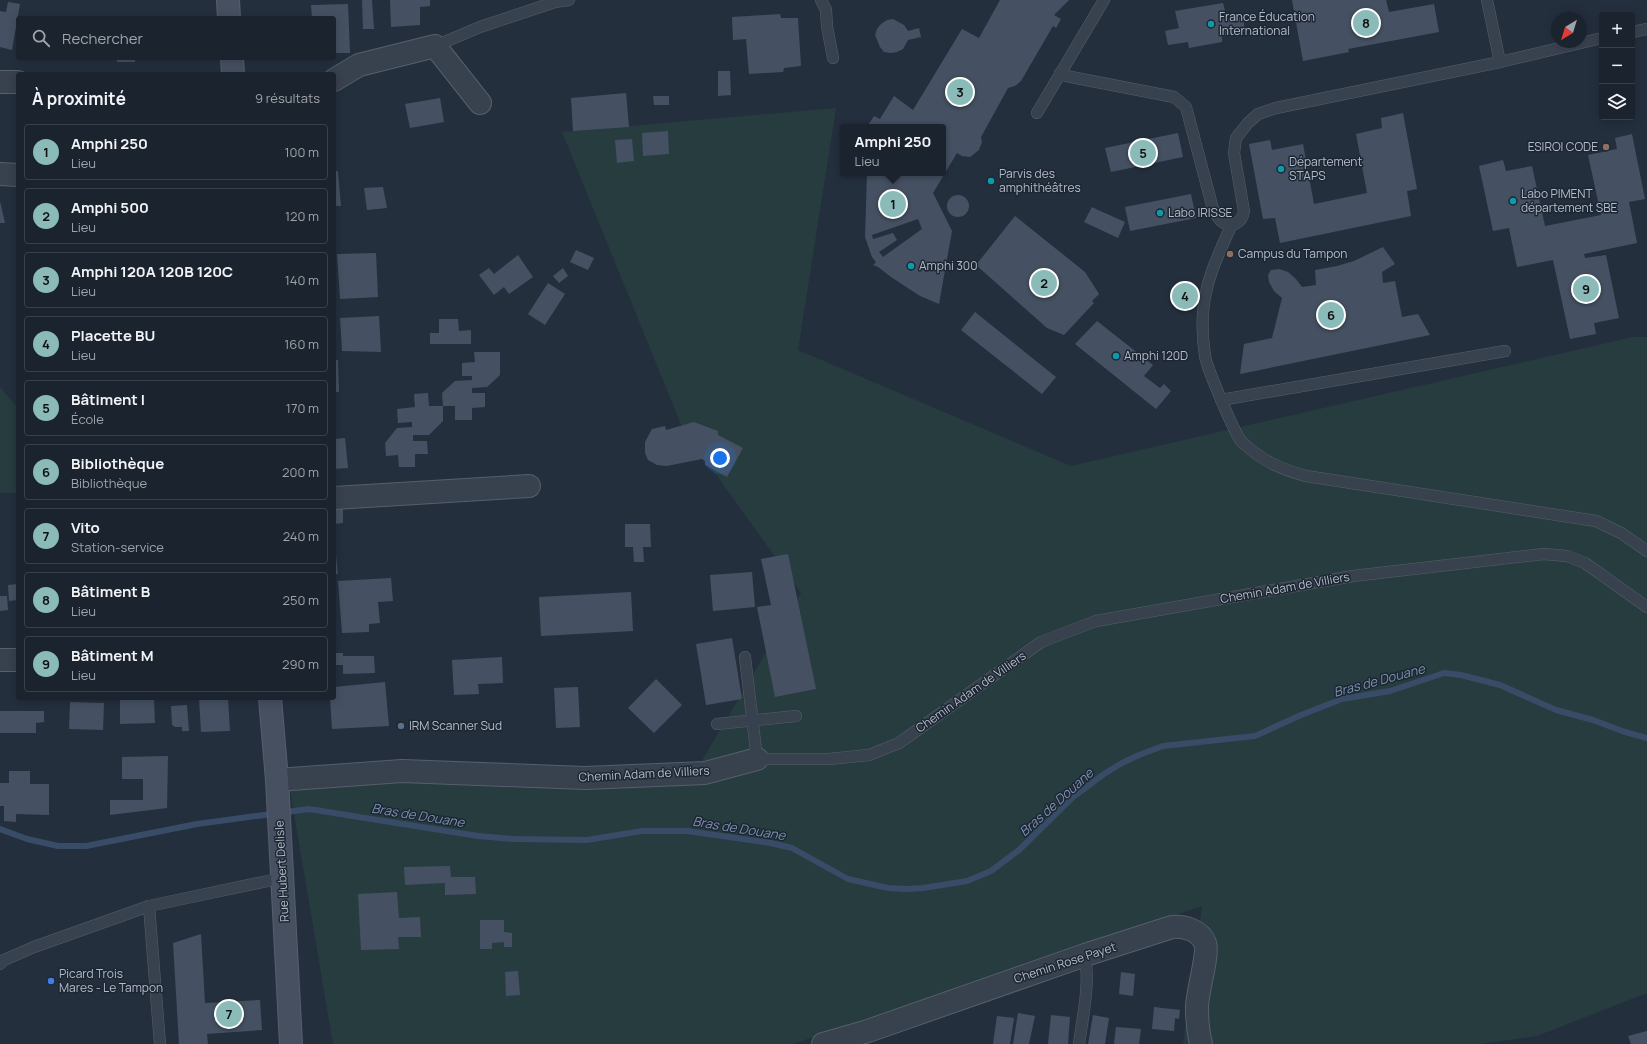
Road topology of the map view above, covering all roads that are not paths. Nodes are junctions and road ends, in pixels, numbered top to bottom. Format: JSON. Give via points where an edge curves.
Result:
{"nodes":[{"id":1,"x":228,"y":0,"type":"edge"},
{"id":2,"x":569,"y":0,"type":"edge"},
{"id":3,"x":821,"y":0,"type":"edge"},
{"id":4,"x":1104,"y":0,"type":"edge"},
{"id":5,"x":1487,"y":0,"type":"edge"},
{"id":6,"x":229,"y":16,"type":"edge"},
{"id":7,"x":1647,"y":29,"type":"edge"},
{"id":8,"x":1635,"y":31,"type":"edge"},
{"id":9,"x":1599,"y":39,"type":"edge"},
{"id":10,"x":435,"y":46,"type":"junction"},
{"id":11,"x":833,"y":58,"type":"dead end"},
{"id":12,"x":232,"y":60,"type":"edge"},
{"id":13,"x":1500,"y":62,"type":"junction"},
{"id":14,"x":233,"y":72,"type":"edge"},
{"id":15,"x":1060,"y":73,"type":"junction"},
{"id":16,"x":336,"y":79,"type":"edge"},
{"id":17,"x":0,"y":82,"type":"edge"},
{"id":18,"x":16,"y":82,"type":"edge"},
{"id":19,"x":480,"y":103,"type":"dead end"},
{"id":20,"x":1037,"y":113,"type":"dead end"},
{"id":21,"x":0,"y":174,"type":"edge"},
{"id":22,"x":16,"y":175,"type":"edge"},
{"id":23,"x":1232,"y":224,"type":"junction"},
{"id":24,"x":1505,"y":351,"type":"dead end"},
{"id":25,"x":1221,"y":400,"type":"junction"},
{"id":26,"x":529,"y":486,"type":"dead end"},
{"id":27,"x":336,"y":498,"type":"edge"},
{"id":28,"x":1647,"y":551,"type":"edge"},
{"id":29,"x":1647,"y":607,"type":"edge"},
{"id":30,"x":744,"y":657,"type":"dead end"},
{"id":31,"x":0,"y":660,"type":"edge"},
{"id":32,"x":16,"y":660,"type":"edge"},
{"id":33,"x":270,"y":700,"type":"edge"},
{"id":34,"x":796,"y":716,"type":"dead end"},
{"id":35,"x":752,"y":720,"type":"junction"},
{"id":36,"x":717,"y":724,"type":"dead end"},
{"id":37,"x":757,"y":758,"type":"junction"},
{"id":38,"x":277,"y":786,"type":"junction"},
{"id":39,"x":282,"y":878,"type":"junction"},
{"id":40,"x":149,"y":906,"type":"junction"},
{"id":41,"x":1085,"y":955,"type":"junction"},
{"id":42,"x":0,"y":964,"type":"edge"},
{"id":43,"x":160,"y":1044,"type":"edge"},
{"id":44,"x":291,"y":1044,"type":"edge"},
{"id":45,"x":823,"y":1044,"type":"edge"},
{"id":46,"x":1079,"y":1044,"type":"edge"},
{"id":47,"x":1201,"y":1044,"type":"edge"}],
"edges":[{"from":1,"to":6,"type":"main road"},
{"from":2,"to":10,"type":"lane","via":[[555,2],[494,22]]},
{"from":3,"to":11,"type":"lane","via":[[826,10]]},
{"from":4,"to":15,"type":"lane"},
{"from":5,"to":13,"type":"lane"},
{"from":7,"to":8,"type":"lane"},
{"from":9,"to":13,"type":"lane"},
{"from":10,"to":16,"type":"street","via":[[359,65]]},
{"from":10,"to":19,"type":"street"},
{"from":12,"to":14,"type":"main road"},
{"from":13,"to":23,"type":"lane","via":[[1276,108],[1258,114],[1236,138],[1234,153],[1244,211],[1238,223]]},
{"from":15,"to":20,"type":"lane"},
{"from":15,"to":23,"type":"lane","via":[[1174,97],[1186,107],[1213,209],[1225,223]]},
{"from":17,"to":18,"type":"street"},
{"from":21,"to":22,"type":"street"},
{"from":23,"to":25,"type":"lane","via":[[1211,270],[1203,313],[1205,357]]},
{"from":24,"to":25,"type":"lane"},
{"from":25,"to":28,"type":"lane","via":[[1241,441],[1264,460],[1282,469],[1306,476],[1596,521]]},
{"from":26,"to":27,"type":"street"},
{"from":29,"to":37,"type":"lane","name":"Chemin Adam de Villiers","via":[[1585,563],[1567,556],[1544,554],[1353,576],[1096,621],[1041,642],[899,743],[869,755],[829,759]]},
{"from":30,"to":35,"type":"lane"},
{"from":31,"to":32,"type":"street"},
{"from":33,"to":38,"type":"main road","name":"Rue Hubert Delisle"},
{"from":34,"to":35,"type":"lane"},
{"from":35,"to":36,"type":"lane"},
{"from":35,"to":37,"type":"lane"},
{"from":37,"to":38,"type":"street","name":"Chemin Adam de Villiers","via":[[705,773],[585,778],[402,771]]},
{"from":38,"to":39,"type":"main road","name":"Rue Hubert Delisle"},
{"from":39,"to":40,"type":"lane"},
{"from":39,"to":44,"type":"main road","name":"Rue Hubert Delisle"},
{"from":40,"to":42,"type":"lane","via":[[34,947]]},
{"from":40,"to":43,"type":"lane"},
{"from":41,"to":45,"type":"street","name":"Chemin Rose Payet","via":[[868,1031]]},
{"from":41,"to":46,"type":"lane","via":[[1088,981]]},
{"from":41,"to":47,"type":"street","name":"Chemin Rose Payet","via":[[1172,927],[1182,926],[1199,935],[1205,943],[1206,953],[1197,1008]]}]}
